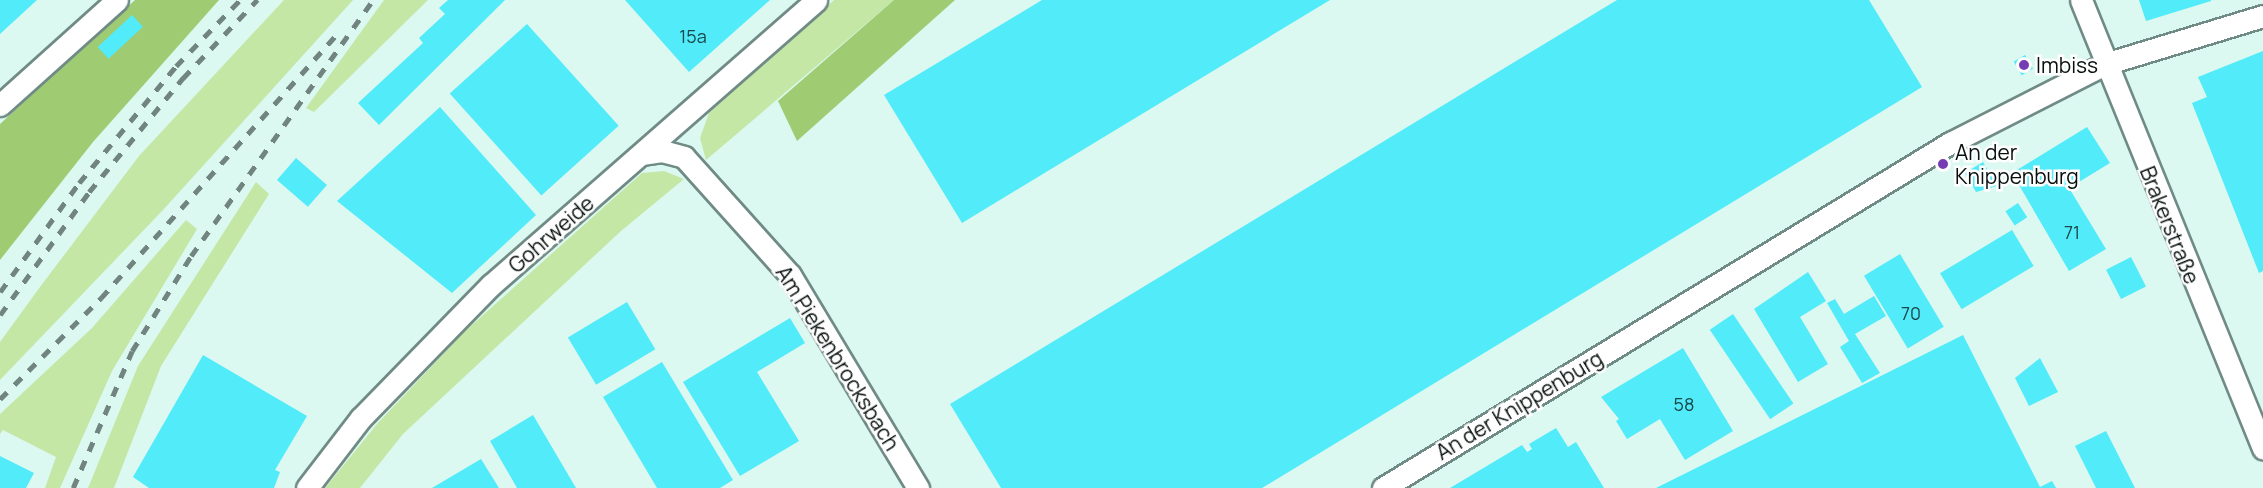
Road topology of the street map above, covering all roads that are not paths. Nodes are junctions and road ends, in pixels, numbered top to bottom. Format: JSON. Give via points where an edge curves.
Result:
{"nodes":[{"id":1,"x":117,"y":0,"type":"edge"},
{"id":2,"x":816,"y":0,"type":"edge"},
{"id":3,"x":2081,"y":0,"type":"edge"},
{"id":4,"x":2263,"y":16,"type":"edge"},
{"id":5,"x":2104,"y":64,"type":"junction"},
{"id":6,"x":0,"y":105,"type":"edge"},
{"id":7,"x":643,"y":154,"type":"junction"},
{"id":8,"x":2263,"y":449,"type":"edge"},
{"id":9,"x":307,"y":488,"type":"edge"},
{"id":10,"x":918,"y":488,"type":"edge"},
{"id":11,"x":1383,"y":488,"type":"edge"}],
"edges":[{"from":1,"to":6,"type":"street"},
{"from":2,"to":7,"type":"street","name":"Gohrweide"},
{"from":3,"to":5,"type":"street","name":"Brakerstraße"},
{"from":4,"to":5,"type":"street","name":"An der Knippenburg"},
{"from":5,"to":8,"type":"street","name":"Brakerstraße"},
{"from":5,"to":11,"type":"street","name":"An der Knippenburg","via":[[1934,153]]},
{"from":7,"to":9,"type":"street","name":"Gohrweide","via":[[491,285],[361,418]]},
{"from":7,"to":10,"type":"street","name":"Am Piekenbrocksbach","via":[[662,151],[684,157],[790,275]]}]}
